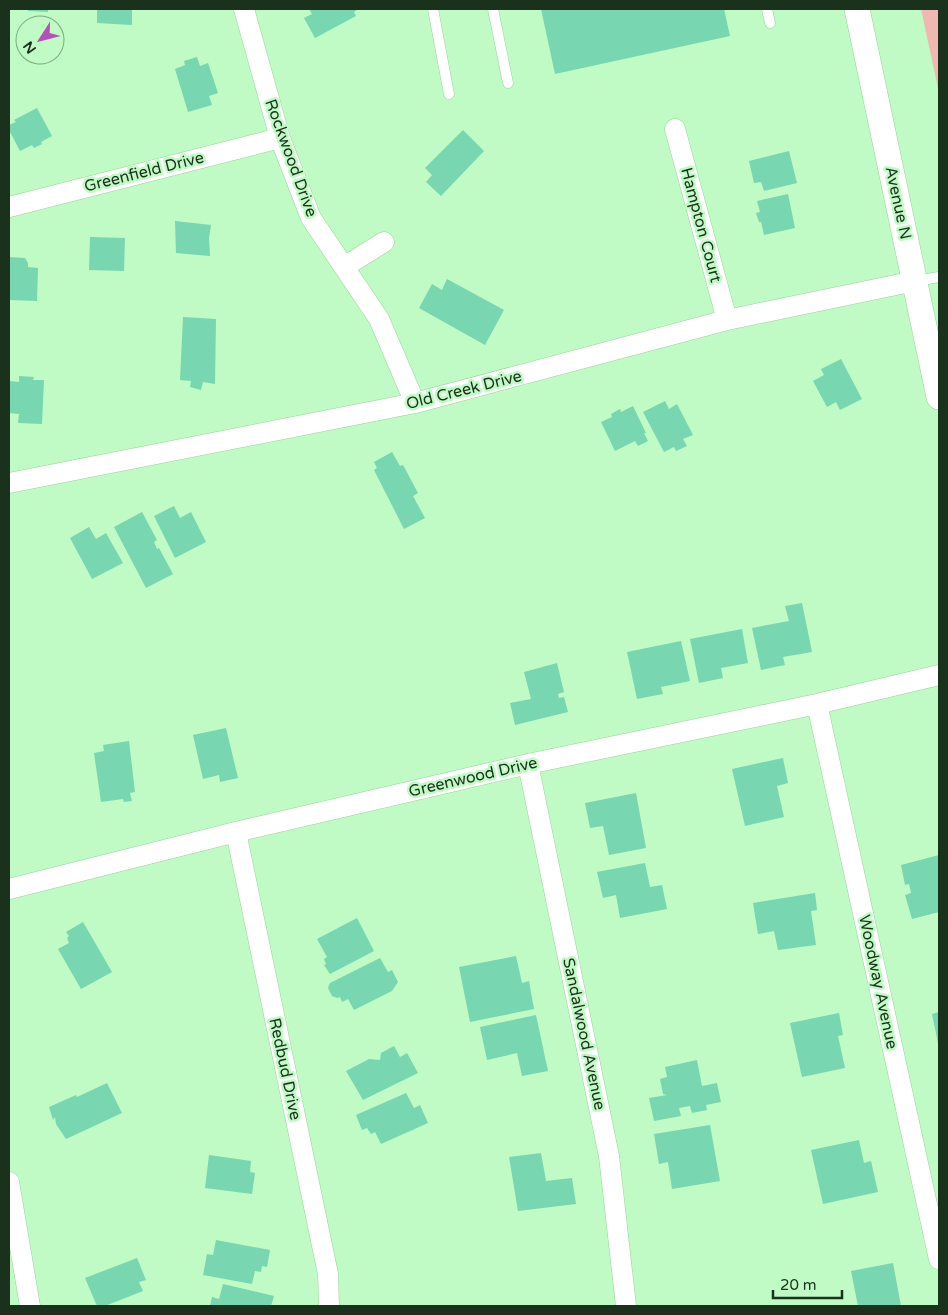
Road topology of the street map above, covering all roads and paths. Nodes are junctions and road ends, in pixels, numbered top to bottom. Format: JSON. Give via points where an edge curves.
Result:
{"nodes":[{"id":1,"x":244,"y":9,"type":"edge"},
{"id":2,"x":433,"y":9,"type":"edge"},
{"id":3,"x":494,"y":9,"type":"edge"},
{"id":4,"x":767,"y":9,"type":"edge"},
{"id":5,"x":857,"y":9,"type":"edge"},
{"id":6,"x":770,"y":23,"type":"dead end"},
{"id":7,"x":508,"y":83,"type":"dead end"},
{"id":8,"x":449,"y":94,"type":"dead end"},
{"id":9,"x":675,"y":128,"type":"dead end"},
{"id":10,"x":280,"y":138,"type":"junction"},
{"id":11,"x":9,"y":207,"type":"edge"},
{"id":12,"x":384,"y":242,"type":"dead end"},
{"id":13,"x":344,"y":267,"type":"junction"},
{"id":14,"x":939,"y":277,"type":"edge"},
{"id":15,"x":915,"y":281,"type":"junction"},
{"id":16,"x":727,"y":320,"type":"junction"},
{"id":17,"x":939,"y":397,"type":"edge"},
{"id":18,"x":415,"y":403,"type":"junction"},
{"id":19,"x":9,"y":483,"type":"edge"},
{"id":20,"x":939,"y":675,"type":"edge"},
{"id":21,"x":817,"y":704,"type":"junction"},
{"id":22,"x":528,"y":764,"type":"junction"},
{"id":23,"x":236,"y":832,"type":"junction"},
{"id":24,"x":9,"y":889,"type":"edge"},
{"id":25,"x":9,"y":1182,"type":"edge"},
{"id":26,"x":939,"y":1259,"type":"edge"},
{"id":27,"x":30,"y":1306,"type":"edge"},
{"id":28,"x":329,"y":1306,"type":"edge"},
{"id":29,"x":626,"y":1306,"type":"edge"}],
"edges":[{"from":1,"to":10,"type":"street","name":"Rockwood Drive"},
{"from":2,"to":8,"type":"lane"},
{"from":3,"to":7,"type":"lane"},
{"from":4,"to":6,"type":"lane"},
{"from":5,"to":15,"type":"street","name":"Avenue N"},
{"from":9,"to":16,"type":"street","name":"Hampton Court"},
{"from":10,"to":11,"type":"street","name":"Greenfield Drive"},
{"from":10,"to":13,"type":"street","name":"Rockwood Drive","via":[[311,218]]},
{"from":12,"to":13,"type":"street"},
{"from":13,"to":18,"type":"street","name":"Rockwood Drive","via":[[378,319]]},
{"from":14,"to":15,"type":"lane"},
{"from":15,"to":16,"type":"street","name":"Old Creek Drive"},
{"from":15,"to":17,"type":"street","name":"Avenue N"},
{"from":16,"to":18,"type":"street","name":"Old Creek Drive"},
{"from":18,"to":19,"type":"street","name":"Old Creek Drive"},
{"from":20,"to":21,"type":"street","name":"Greenwood Drive"},
{"from":21,"to":22,"type":"street","name":"Greenwood Drive"},
{"from":21,"to":26,"type":"street","name":"Woodway Avenue"},
{"from":22,"to":23,"type":"street","name":"Greenwood Drive"},
{"from":22,"to":29,"type":"street","name":"Sandalwood Avenue","via":[[609,1156]]},
{"from":23,"to":24,"type":"street","name":"Greenwood Drive"},
{"from":23,"to":28,"type":"street","name":"Redbud Drive","via":[[328,1274]]},
{"from":25,"to":27,"type":"street"}]}
